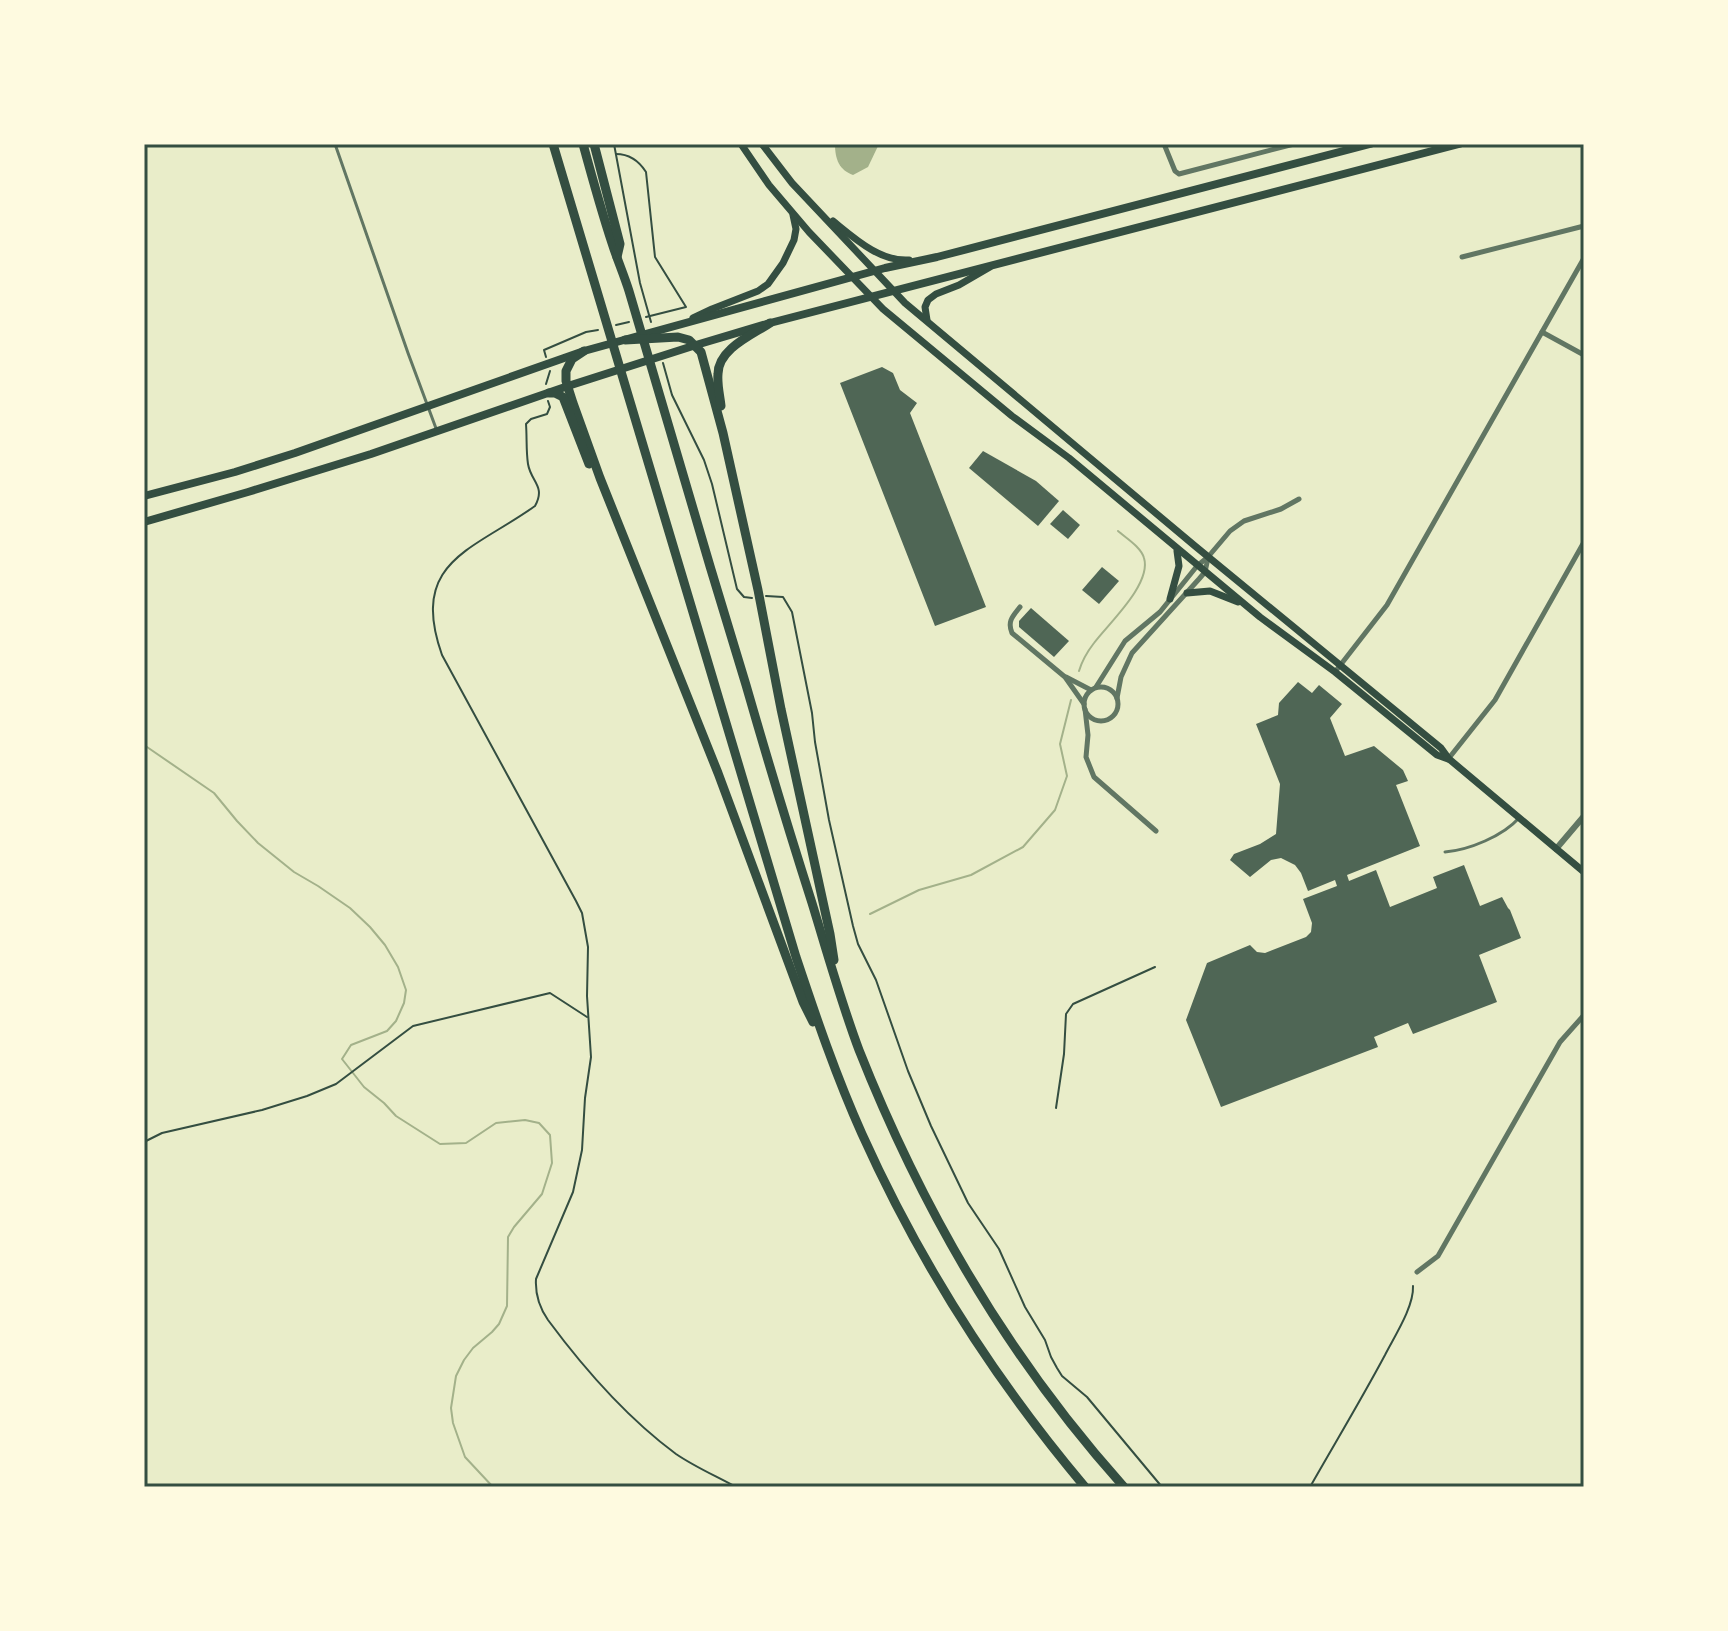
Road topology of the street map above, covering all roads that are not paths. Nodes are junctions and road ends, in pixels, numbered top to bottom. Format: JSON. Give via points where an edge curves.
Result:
{"nodes":[{"id":1,"x":335,"y":144,"type":"edge"},
{"id":2,"x":553,"y":144,"type":"edge"},
{"id":3,"x":583,"y":144,"type":"edge"},
{"id":4,"x":594,"y":144,"type":"edge"},
{"id":5,"x":741,"y":144,"type":"edge"},
{"id":6,"x":762,"y":144,"type":"edge"},
{"id":7,"x":1164,"y":144,"type":"edge"},
{"id":8,"x":1294,"y":144,"type":"edge"},
{"id":9,"x":1370,"y":144,"type":"edge"},
{"id":10,"x":1459,"y":144,"type":"edge"},
{"id":11,"x":792,"y":213,"type":"junction"},
{"id":12,"x":821,"y":213,"type":"junction"},
{"id":13,"x":1584,"y":226,"type":"edge"},
{"id":14,"x":617,"y":257,"type":"junction"},
{"id":15,"x":937,"y":257,"type":"junction"},
{"id":16,"x":1462,"y":257,"type":"dead end"},
{"id":17,"x":1584,"y":258,"type":"edge"},
{"id":18,"x":990,"y":267,"type":"junction"},
{"id":19,"x":874,"y":271,"type":"junction"},
{"id":20,"x":852,"y":277,"type":"junction"},
{"id":21,"x":894,"y":291,"type":"junction"},
{"id":22,"x":872,"y":297,"type":"junction"},
{"id":23,"x":688,"y":321,"type":"junction"},
{"id":24,"x":928,"y":322,"type":"junction"},
{"id":25,"x":770,"y":323,"type":"junction"},
{"id":26,"x":1542,"y":332,"type":"junction"},
{"id":27,"x":625,"y":340,"type":"junction"},
{"id":28,"x":696,"y":345,"type":"junction"},
{"id":29,"x":584,"y":351,"type":"junction"},
{"id":30,"x":1584,"y":355,"type":"edge"},
{"id":31,"x":568,"y":386,"type":"junction"},
{"id":32,"x":547,"y":390,"type":"junction"},
{"id":33,"x":427,"y":407,"type":"junction"},
{"id":34,"x":438,"y":432,"type":"junction"},
{"id":35,"x":723,"y":433,"type":"junction"},
{"id":36,"x":144,"y":496,"type":"edge"},
{"id":37,"x":1299,"y":499,"type":"dead end"},
{"id":38,"x":144,"y":522,"type":"edge"},
{"id":39,"x":1584,"y":542,"type":"edge"},
{"id":40,"x":1175,"y":547,"type":"junction"},
{"id":41,"x":630,"y":550,"type":"junction"},
{"id":42,"x":1208,"y":557,"type":"junction"},
{"id":43,"x":1197,"y":566,"type":"junction"},
{"id":44,"x":1205,"y":572,"type":"junction"},
{"id":45,"x":1187,"y":593,"type":"junction"},
{"id":46,"x":1170,"y":599,"type":"junction"},
{"id":47,"x":1244,"y":604,"type":"junction"},
{"id":48,"x":1020,"y":607,"type":"dead end"},
{"id":49,"x":1338,"y":668,"type":"junction"},
{"id":50,"x":1065,"y":677,"type":"junction"},
{"id":51,"x":1094,"y":689,"type":"junction"},
{"id":52,"x":1117,"y":698,"type":"junction"},
{"id":53,"x":1085,"y":707,"type":"junction"},
{"id":54,"x":1104,"y":720,"type":"junction"},
{"id":55,"x":1088,"y":735,"type":"junction"},
{"id":56,"x":1449,"y":759,"type":"junction"},
{"id":57,"x":1584,"y":816,"type":"edge"},
{"id":58,"x":1519,"y":818,"type":"junction"},
{"id":59,"x":1156,"y":831,"type":"dead end"},
{"id":60,"x":1556,"y":849,"type":"junction"},
{"id":61,"x":1445,"y":852,"type":"dead end"},
{"id":62,"x":1584,"y":872,"type":"edge"},
{"id":63,"x":839,"y":992,"type":"junction"},
{"id":64,"x":1584,"y":1015,"type":"edge"},
{"id":65,"x":826,"y":1046,"type":"junction"},
{"id":66,"x":1417,"y":1272,"type":"dead end"},
{"id":67,"x":1085,"y":1487,"type":"edge"},
{"id":68,"x":1124,"y":1487,"type":"edge"}],
"edges":[{"from":1,"to":33,"type":"lane"},
{"from":2,"to":65,"type":"highway"},
{"from":3,"to":14,"type":"highway"},
{"from":4,"to":14,"type":"highway","via":[[620,244]]},
{"from":5,"to":11,"type":"main road"},
{"from":6,"to":12,"type":"main road"},
{"from":7,"to":8,"type":"street","via":[[1179,174]]},
{"from":9,"to":15,"type":"highway"},
{"from":10,"to":18,"type":"highway"},
{"from":11,"to":20,"type":"main road"},
{"from":11,"to":23,"type":"main road","via":[[794,240],[768,284]]},
{"from":12,"to":15,"type":"main road","via":[[891,260]]},
{"from":12,"to":19,"type":"main road"},
{"from":13,"to":16,"type":"street"},
{"from":14,"to":63,"type":"highway"},
{"from":15,"to":19,"type":"highway"},
{"from":17,"to":26,"type":"street"},
{"from":18,"to":21,"type":"highway"},
{"from":18,"to":24,"type":"main road","via":[[932,297],[925,307]]},
{"from":19,"to":20,"type":"highway"},
{"from":19,"to":21,"type":"main road"},
{"from":20,"to":22,"type":"main road"},
{"from":20,"to":23,"type":"highway"},
{"from":21,"to":22,"type":"highway"},
{"from":21,"to":24,"type":"main road"},
{"from":22,"to":25,"type":"highway"},
{"from":22,"to":40,"type":"main road"},
{"from":23,"to":27,"type":"highway"},
{"from":24,"to":42,"type":"main road"},
{"from":25,"to":28,"type":"highway"},
{"from":25,"to":35,"type":"highway","via":[[722,360],[717,373]]},
{"from":26,"to":30,"type":"street"},
{"from":26,"to":49,"type":"street","via":[[1387,605]]},
{"from":27,"to":28,"type":"highway","via":[[678,337]]},
{"from":27,"to":29,"type":"highway"},
{"from":28,"to":31,"type":"highway"},
{"from":28,"to":35,"type":"highway"},
{"from":29,"to":31,"type":"highway","via":[[569,364]]},
{"from":29,"to":33,"type":"highway"},
{"from":31,"to":32,"type":"highway"},
{"from":31,"to":41,"type":"highway"},
{"from":32,"to":34,"type":"highway"},
{"from":32,"to":41,"type":"highway","via":[[563,397]]},
{"from":33,"to":34,"type":"lane"},
{"from":33,"to":36,"type":"highway","via":[[235,472]]},
{"from":34,"to":38,"type":"highway"},
{"from":35,"to":63,"type":"highway"},
{"from":37,"to":42,"type":"street","via":[[1244,521]]},
{"from":39,"to":56,"type":"street","via":[[1495,700]]},
{"from":40,"to":43,"type":"main road"},
{"from":40,"to":46,"type":"main road","via":[[1179,566]]},
{"from":41,"to":65,"type":"highway","via":[[803,1002]]},
{"from":42,"to":43,"type":"street"},
{"from":42,"to":44,"type":"street"},
{"from":42,"to":49,"type":"main road"},
{"from":43,"to":44,"type":"main road"},
{"from":43,"to":46,"type":"street"},
{"from":44,"to":45,"type":"street"},
{"from":44,"to":47,"type":"main road"},
{"from":45,"to":47,"type":"main road","via":[[1210,591]]},
{"from":45,"to":52,"type":"street","via":[[1132,653]]},
{"from":46,"to":51,"type":"street","via":[[1120,647]]},
{"from":47,"to":49,"type":"main road"},
{"from":48,"to":50,"type":"street","via":[[1010,620],[1012,633]]},
{"from":49,"to":56,"type":"main road","via":[[1437,755]]},
{"from":50,"to":51,"type":"street"},
{"from":50,"to":53,"type":"street"},
{"from":51,"to":52,"type":"street","via":[[1111,690]]},
{"from":51,"to":53,"type":"street"},
{"from":52,"to":54,"type":"street","via":[[1116,711]]},
{"from":53,"to":54,"type":"street","via":[[1093,718]]},
{"from":53,"to":55,"type":"street"},
{"from":54,"to":55,"type":"street"},
{"from":55,"to":59,"type":"street","via":[[1087,762],[1097,781]]},
{"from":56,"to":58,"type":"main road"},
{"from":57,"to":60,"type":"street"},
{"from":58,"to":60,"type":"main road"},
{"from":58,"to":61,"type":"lane","via":[[1503,832]]},
{"from":60,"to":62,"type":"main road"},
{"from":63,"to":68,"type":"highway","via":[[888,1119],[954,1250],[1023,1361]]},
{"from":64,"to":66,"type":"street","via":[[1560,1042],[1438,1256]]},
{"from":65,"to":67,"type":"highway","via":[[861,1133],[922,1254],[1014,1398]]}]}
